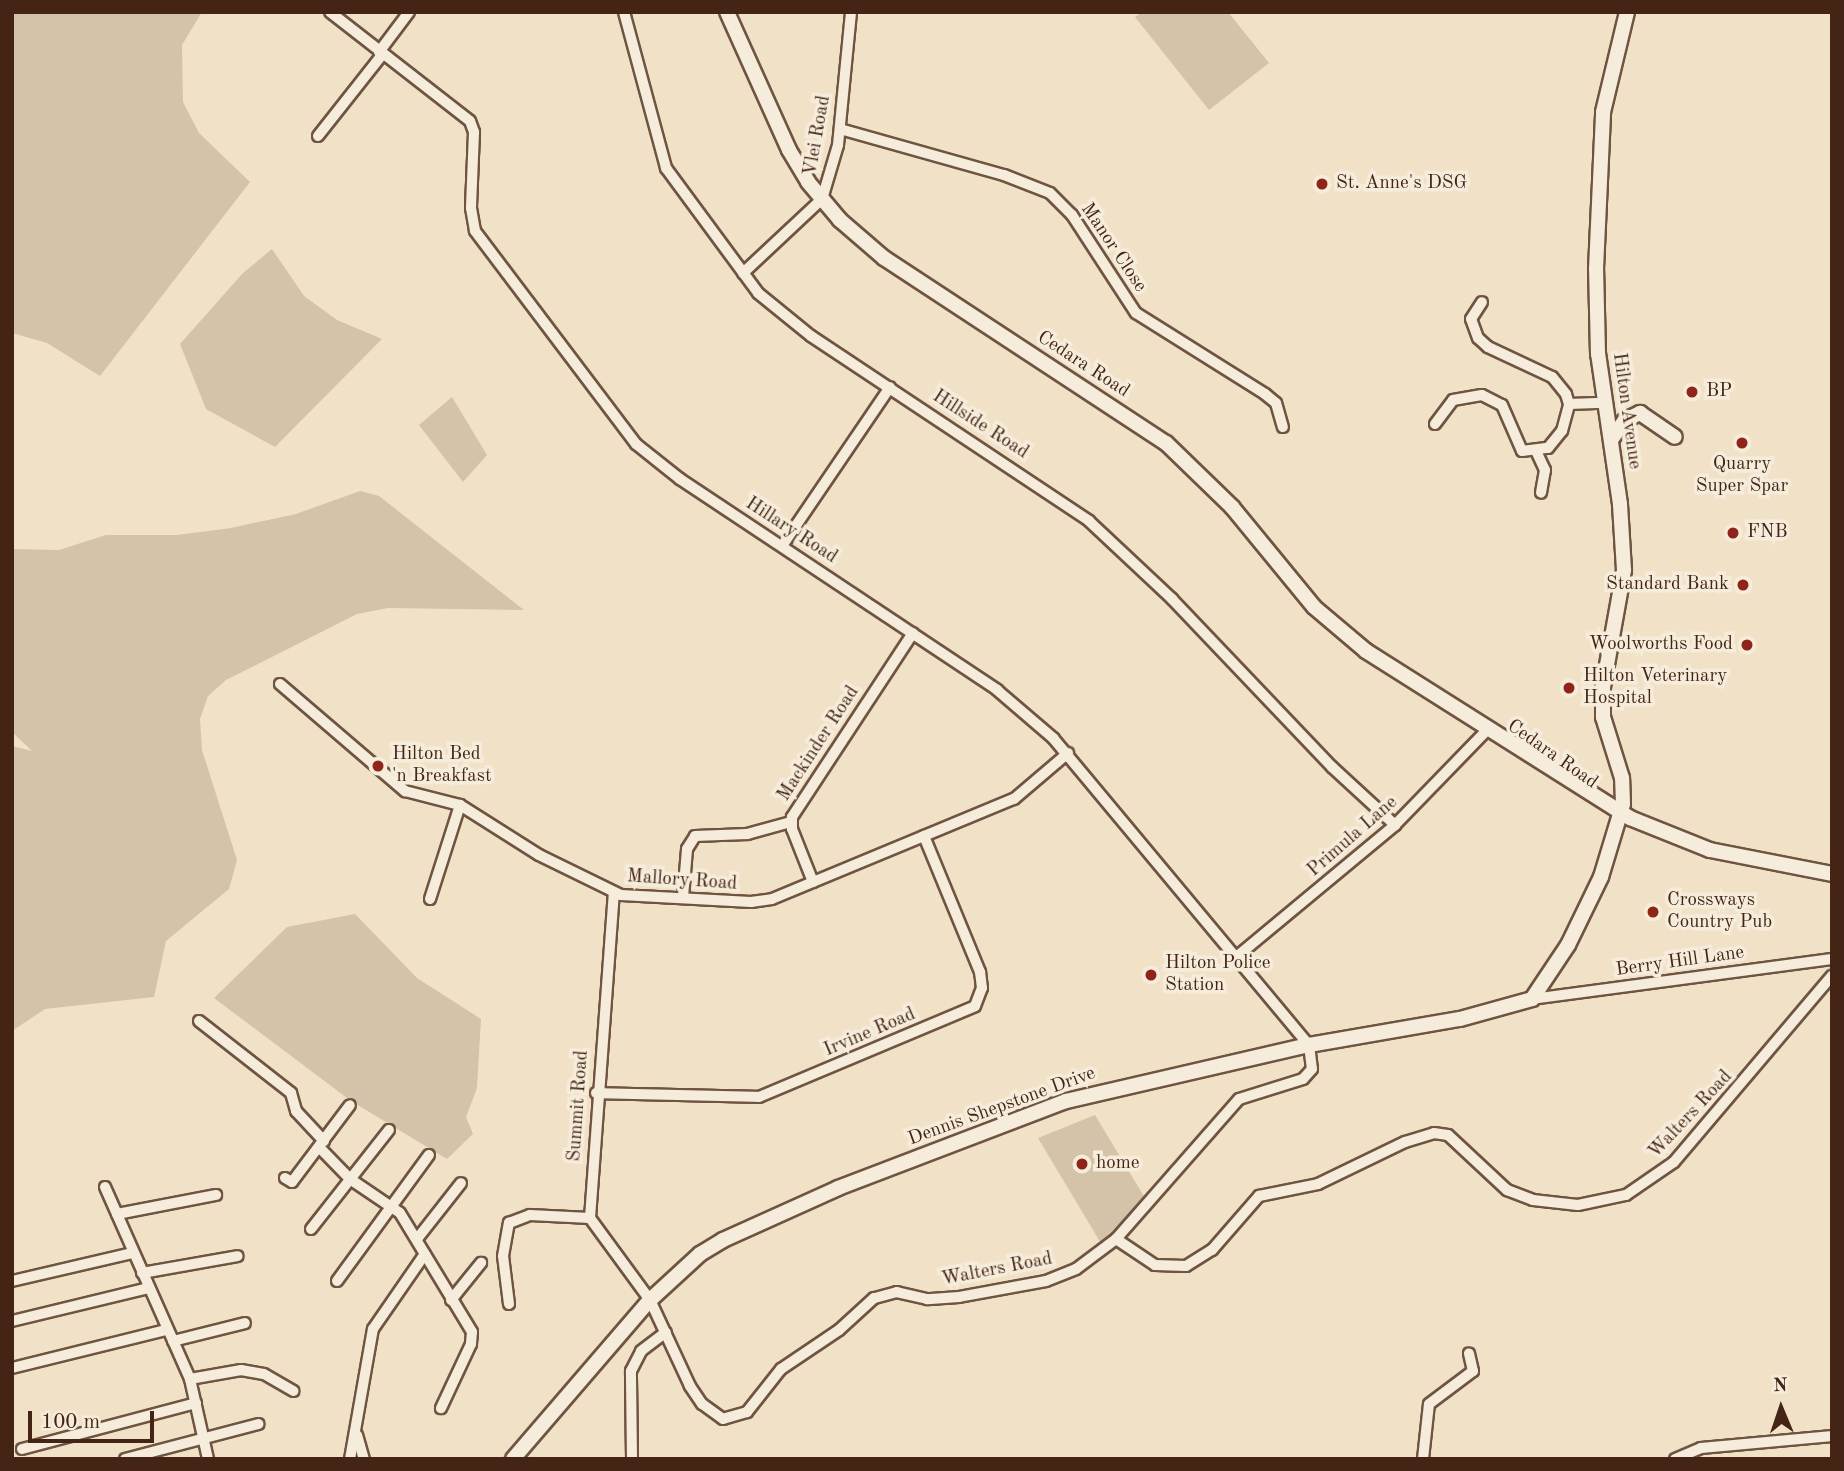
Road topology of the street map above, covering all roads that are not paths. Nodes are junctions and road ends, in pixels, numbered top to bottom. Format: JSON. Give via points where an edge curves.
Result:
{"nodes":[{"id":1,"x":330,"y":12,"type":"edge"},
{"id":2,"x":409,"y":12,"type":"edge"},
{"id":3,"x":624,"y":12,"type":"edge"},
{"id":4,"x":727,"y":12,"type":"edge"},
{"id":5,"x":851,"y":12,"type":"edge"},
{"id":6,"x":1627,"y":12,"type":"edge"},
{"id":7,"x":380,"y":53,"type":"junction"},
{"id":8,"x":839,"y":129,"type":"junction"},
{"id":9,"x":318,"y":136,"type":"dead end"},
{"id":10,"x":822,"y":200,"type":"junction"},
{"id":11,"x":743,"y":273,"type":"junction"},
{"id":12,"x":1482,"y":302,"type":"dead end"},
{"id":13,"x":890,"y":387,"type":"junction"},
{"id":14,"x":1603,"y":403,"type":"junction"},
{"id":15,"x":1569,"y":404,"type":"junction"},
{"id":16,"x":1435,"y":424,"type":"dead end"},
{"id":17,"x":1283,"y":427,"type":"dead end"},
{"id":18,"x":1675,"y":437,"type":"dead end"},
{"id":19,"x":1611,"y":440,"type":"junction"},
{"id":20,"x":1537,"y":453,"type":"junction"},
{"id":21,"x":1541,"y":493,"type":"dead end"},
{"id":22,"x":782,"y":546,"type":"junction"},
{"id":23,"x":913,"y":633,"type":"junction"},
{"id":24,"x":281,"y":684,"type":"dead end"},
{"id":25,"x":1488,"y":730,"type":"junction"},
{"id":26,"x":1068,"y":754,"type":"junction"},
{"id":27,"x":1622,"y":778,"type":"junction"},
{"id":28,"x":1592,"y":797,"type":"junction"},
{"id":29,"x":460,"y":805,"type":"junction"},
{"id":30,"x":1620,"y":818,"type":"junction"},
{"id":31,"x":791,"y":822,"type":"junction"},
{"id":32,"x":1395,"y":825,"type":"junction"},
{"id":33,"x":924,"y":836,"type":"junction"},
{"id":34,"x":1832,"y":874,"type":"edge"},
{"id":35,"x":813,"y":882,"type":"junction"},
{"id":36,"x":1832,"y":883,"type":"edge"},
{"id":37,"x":614,"y":894,"type":"junction"},
{"id":38,"x":683,"y":897,"type":"junction"},
{"id":39,"x":430,"y":899,"type":"dead end"},
{"id":40,"x":1235,"y":958,"type":"junction"},
{"id":41,"x":1832,"y":959,"type":"edge"},
{"id":42,"x":1832,"y":976,"type":"edge"},
{"id":43,"x":1532,"y":999,"type":"junction"},
{"id":44,"x":199,"y":1021,"type":"dead end"},
{"id":45,"x":1310,"y":1045,"type":"junction"},
{"id":46,"x":596,"y":1093,"type":"junction"},
{"id":47,"x":350,"y":1105,"type":"dead end"},
{"id":48,"x":389,"y":1130,"type":"dead end"},
{"id":49,"x":321,"y":1144,"type":"junction"},
{"id":50,"x":429,"y":1155,"type":"dead end"},
{"id":51,"x":285,"y":1178,"type":"dead end"},
{"id":52,"x":350,"y":1179,"type":"junction"},
{"id":53,"x":461,"y":1184,"type":"dead end"},
{"id":54,"x":105,"y":1187,"type":"dead end"},
{"id":55,"x":216,"y":1195,"type":"dead end"},
{"id":56,"x":389,"y":1205,"type":"junction"},
{"id":57,"x":117,"y":1214,"type":"junction"},
{"id":58,"x":590,"y":1219,"type":"junction"},
{"id":59,"x":311,"y":1229,"type":"dead end"},
{"id":60,"x":416,"y":1238,"type":"junction"},
{"id":61,"x":1116,"y":1239,"type":"junction"},
{"id":62,"x":132,"y":1254,"type":"junction"},
{"id":63,"x":425,"y":1254,"type":"junction"},
{"id":64,"x":238,"y":1256,"type":"dead end"},
{"id":65,"x":481,"y":1263,"type":"dead end"},
{"id":66,"x":142,"y":1273,"type":"junction"},
{"id":67,"x":12,"y":1281,"type":"edge"},
{"id":68,"x":337,"y":1281,"type":"dead end"},
{"id":69,"x":148,"y":1288,"type":"junction"},
{"id":70,"x":451,"y":1300,"type":"junction"},
{"id":71,"x":650,"y":1300,"type":"junction"},
{"id":72,"x":509,"y":1304,"type":"dead end"},
{"id":73,"x":12,"y":1321,"type":"edge"},
{"id":74,"x":245,"y":1323,"type":"dead end"},
{"id":75,"x":166,"y":1330,"type":"junction"},
{"id":76,"x":666,"y":1332,"type":"junction"},
{"id":77,"x":173,"y":1340,"type":"junction"},
{"id":78,"x":1469,"y":1353,"type":"dead end"},
{"id":79,"x":12,"y":1368,"type":"edge"},
{"id":80,"x":190,"y":1379,"type":"junction"},
{"id":81,"x":293,"y":1391,"type":"dead end"},
{"id":82,"x":196,"y":1403,"type":"junction"},
{"id":83,"x":441,"y":1408,"type":"dead end"},
{"id":84,"x":258,"y":1424,"type":"dead end"},
{"id":85,"x":357,"y":1434,"type":"junction"},
{"id":86,"x":1832,"y":1436,"type":"edge"},
{"id":87,"x":203,"y":1439,"type":"junction"},
{"id":88,"x":22,"y":1449,"type":"dead end"},
{"id":89,"x":125,"y":1459,"type":"edge"},
{"id":90,"x":208,"y":1459,"type":"edge"},
{"id":91,"x":350,"y":1459,"type":"edge"},
{"id":92,"x":364,"y":1459,"type":"edge"},
{"id":93,"x":513,"y":1459,"type":"edge"},
{"id":94,"x":632,"y":1459,"type":"edge"},
{"id":95,"x":1423,"y":1459,"type":"edge"},
{"id":96,"x":1675,"y":1459,"type":"edge"}],
"edges":[{"from":1,"to":7,"type":"street","name":"Hillary Road"},
{"from":2,"to":7,"type":"street"},
{"from":3,"to":11,"type":"street","name":"Hillside Road","via":[[660,156]]},
{"from":4,"to":10,"type":"street","name":"Cedara Road","via":[[789,150]]},
{"from":5,"to":8,"type":"street","name":"Vlei Road"},
{"from":6,"to":14,"type":"street","name":"Hilton Avenue","via":[[1602,122],[1596,269]]},
{"from":7,"to":9,"type":"street"},
{"from":7,"to":22,"type":"street","name":"Hillary Road","via":[[470,121],[475,231],[610,412],[661,466]]},
{"from":8,"to":10,"type":"street","name":"Vlei Road"},
{"from":8,"to":17,"type":"street","name":"Manor Close","via":[[1004,175],[1050,194],[1072,215],[1136,313],[1265,394],[1276,404]]},
{"from":10,"to":11,"type":"street","name":"Vlei Road"},
{"from":10,"to":25,"type":"street","name":"Cedara Road","via":[[884,258],[1166,443],[1232,507],[1314,607],[1366,651]]},
{"from":11,"to":13,"type":"street","name":"Hillside Road","via":[[791,322]]},
{"from":12,"to":15,"type":"street","via":[[1471,319],[1478,338],[1552,377]]},
{"from":13,"to":22,"type":"street"},
{"from":13,"to":32,"type":"street","name":"Hillside Road","via":[[1057,496],[1113,542],[1332,767]]},
{"from":14,"to":15,"type":"street"},
{"from":14,"to":19,"type":"street","name":"Hilton Avenue"},
{"from":15,"to":20,"type":"street","via":[[1562,432]]},
{"from":16,"to":20,"type":"street","via":[[1453,400],[1482,395],[1502,405],[1522,451]]},
{"from":18,"to":19,"type":"street","via":[[1640,413],[1625,420]]},
{"from":19,"to":27,"type":"street","name":"Hilton Avenue","via":[[1624,570],[1603,687],[1604,717]]},
{"from":20,"to":21,"type":"street","via":[[1545,470]]},
{"from":22,"to":23,"type":"street","name":"Hillary Road"},
{"from":23,"to":26,"type":"street","name":"Hillary Road","via":[[997,691]]},
{"from":23,"to":31,"type":"street","name":"Mackinder Road"},
{"from":24,"to":29,"type":"street","name":"Mallory Road","via":[[398,787]]},
{"from":25,"to":28,"type":"street","name":"Cedara Road"},
{"from":25,"to":30,"type":"street","name":"Cedara Road"},
{"from":25,"to":32,"type":"street","name":"Primula Lane"},
{"from":26,"to":33,"type":"street","name":"Mallory Road","via":[[1026,792]]},
{"from":26,"to":40,"type":"street","name":"Hillary Road"},
{"from":27,"to":28,"type":"street","via":[[1608,795]]},
{"from":27,"to":30,"type":"street","name":"Hilton Avenue"},
{"from":28,"to":30,"type":"street","name":"Cedara Road"},
{"from":29,"to":37,"type":"street","name":"Mallory Road"},
{"from":29,"to":39,"type":"street"},
{"from":30,"to":34,"type":"street","via":[[1710,850]]},
{"from":30,"to":36,"type":"street","via":[[1713,858]]},
{"from":30,"to":43,"type":"street","via":[[1601,877],[1573,935]]},
{"from":31,"to":35,"type":"street","name":"Mackinder Road"},
{"from":31,"to":38,"type":"street","via":[[747,834],[695,836],[687,849]]},
{"from":32,"to":40,"type":"street","name":"Primula Lane"},
{"from":33,"to":35,"type":"street","name":"Mallory Road"},
{"from":33,"to":46,"type":"street","name":"Irvine Road","via":[[980,972],[982,988],[975,1006],[759,1097]]},
{"from":35,"to":38,"type":"street","name":"Mallory Road","via":[[751,902]]},
{"from":37,"to":38,"type":"street","name":"Mallory Road"},
{"from":37,"to":46,"type":"street","name":"Summit Road"},
{"from":40,"to":45,"type":"street","name":"Hillary Road"},
{"from":41,"to":43,"type":"street","name":"Berry Hill Lane"},
{"from":42,"to":61,"type":"street","name":"Walters Road","via":[[1674,1162],[1626,1195],[1578,1205],[1533,1200],[1507,1190],[1448,1135],[1434,1133],[1405,1142],[1328,1180],[1259,1196],[1212,1250],[1186,1266],[1155,1265]]},
{"from":43,"to":45,"type":"street","name":"Dennis Shepstone Drive","via":[[1460,1019]]},
{"from":44,"to":49,"type":"street","via":[[291,1093],[296,1111]]},
{"from":45,"to":61,"type":"street","via":[[1313,1065],[1308,1076],[1239,1099]]},
{"from":45,"to":71,"type":"street","name":"Dennis Shepstone Drive","via":[[1066,1101],[838,1188],[723,1240],[700,1254]]},
{"from":46,"to":58,"type":"street","name":"Summit Road"},
{"from":47,"to":49,"type":"street"},
{"from":48,"to":52,"type":"street"},
{"from":49,"to":51,"type":"street","via":[[292,1182]]},
{"from":49,"to":52,"type":"street"},
{"from":50,"to":56,"type":"street"},
{"from":52,"to":56,"type":"street"},
{"from":52,"to":59,"type":"street"},
{"from":53,"to":60,"type":"street"},
{"from":54,"to":57,"type":"street"},
{"from":55,"to":57,"type":"street"},
{"from":56,"to":60,"type":"street"},
{"from":56,"to":68,"type":"street"},
{"from":57,"to":62,"type":"street"},
{"from":58,"to":71,"type":"street"},
{"from":58,"to":72,"type":"street","via":[[530,1215],[509,1223],[503,1256]]},
{"from":60,"to":63,"type":"street"},
{"from":61,"to":76,"type":"street","name":"Walters Road","via":[[1076,1269],[1046,1281],[941,1299],[897,1292],[874,1298],[839,1330],[789,1362],[747,1412],[729,1420],[702,1404]]},
{"from":62,"to":66,"type":"street"},
{"from":62,"to":67,"type":"street"},
{"from":63,"to":70,"type":"street"},
{"from":63,"to":85,"type":"street","via":[[373,1329]]},
{"from":64,"to":66,"type":"street"},
{"from":65,"to":70,"type":"street"},
{"from":66,"to":69,"type":"street"},
{"from":69,"to":73,"type":"street"},
{"from":69,"to":75,"type":"street"},
{"from":70,"to":83,"type":"street","via":[[473,1338]]},
{"from":71,"to":76,"type":"street","name":"Walters Road"},
{"from":71,"to":93,"type":"street","name":"Dennis Shepstone Drive"},
{"from":74,"to":77,"type":"street"},
{"from":75,"to":77,"type":"street"},
{"from":75,"to":79,"type":"street"},
{"from":76,"to":94,"type":"street","via":[[641,1351],[631,1371]]},
{"from":77,"to":80,"type":"street"},
{"from":78,"to":95,"type":"street","via":[[1473,1371],[1429,1404]]},
{"from":80,"to":81,"type":"street","via":[[241,1370],[264,1374]]},
{"from":80,"to":82,"type":"street"},
{"from":82,"to":87,"type":"street"},
{"from":82,"to":88,"type":"street"},
{"from":84,"to":87,"type":"street"},
{"from":85,"to":91,"type":"street"},
{"from":85,"to":92,"type":"street"},
{"from":86,"to":96,"type":"street","via":[[1701,1448]]},
{"from":87,"to":89,"type":"street"},
{"from":87,"to":90,"type":"street"}]}
